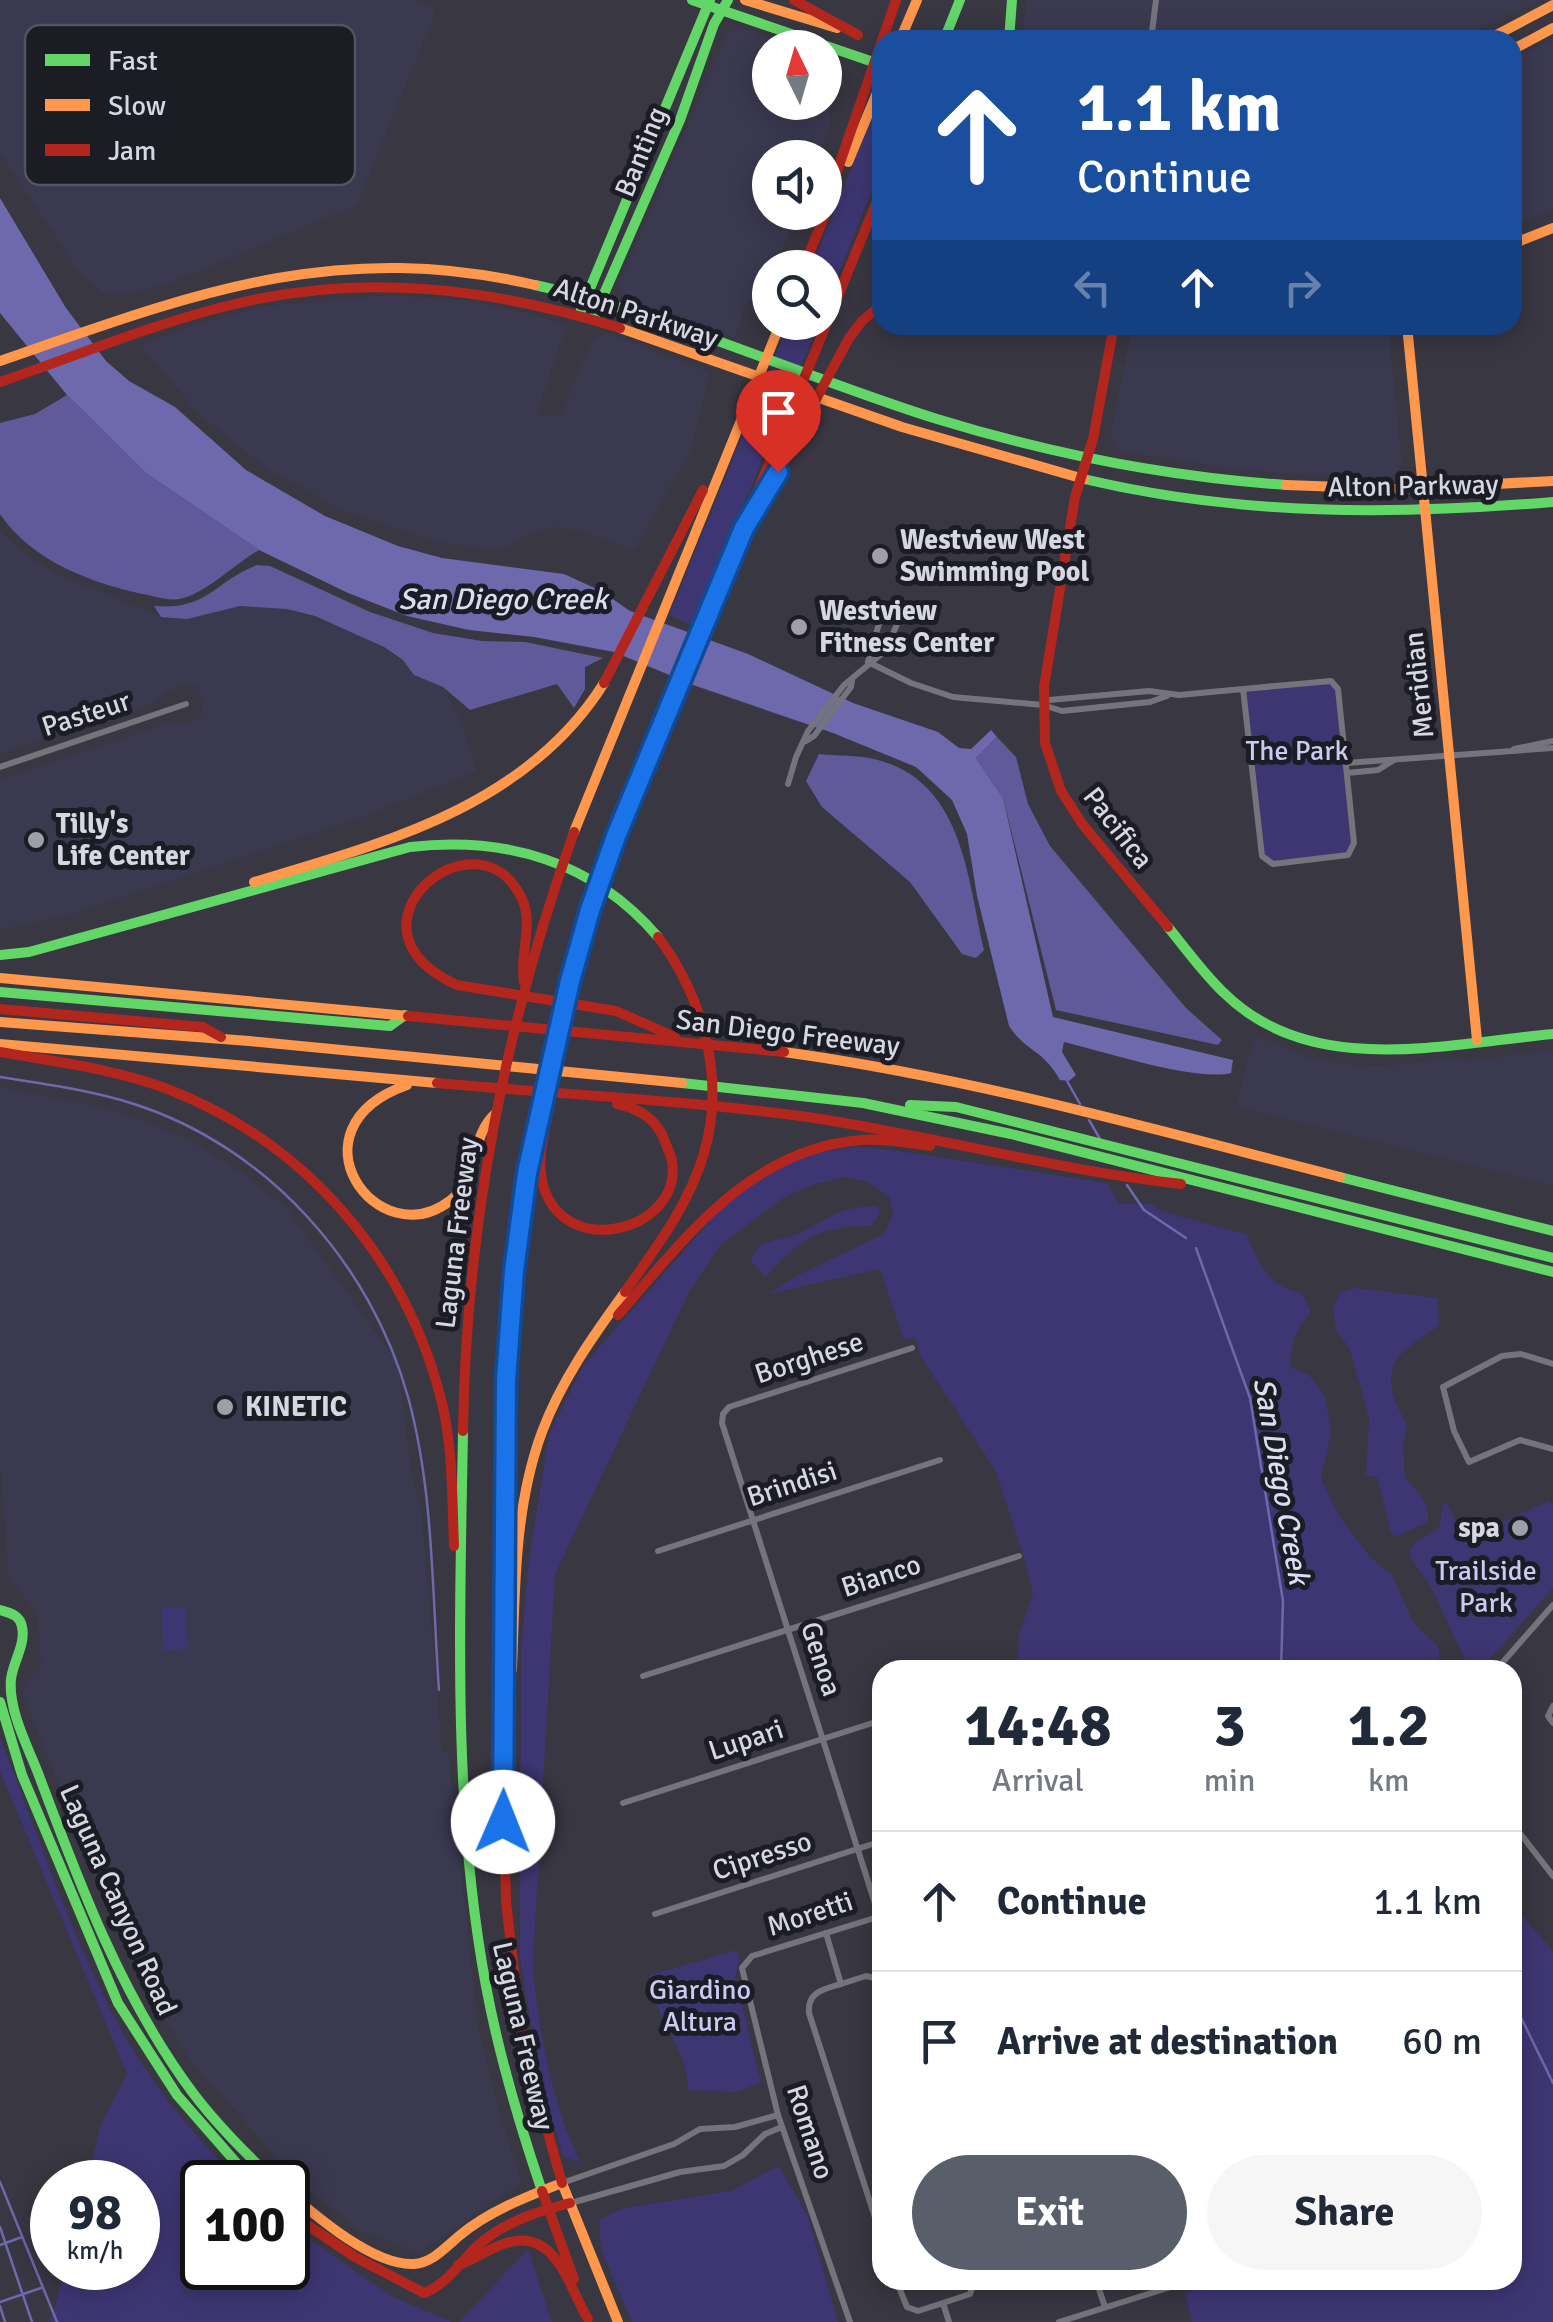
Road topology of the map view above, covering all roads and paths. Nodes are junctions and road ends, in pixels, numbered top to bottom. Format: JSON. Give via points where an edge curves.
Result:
{"nodes":[{"id":1,"x":692,"y":0,"type":"edge"},
{"id":2,"x":745,"y":0,"type":"edge"},
{"id":3,"x":794,"y":0,"type":"edge"},
{"id":4,"x":896,"y":0,"type":"edge"},
{"id":5,"x":917,"y":0,"type":"edge"},
{"id":6,"x":960,"y":0,"type":"edge"},
{"id":7,"x":1012,"y":0,"type":"edge"},
{"id":8,"x":1156,"y":0,"type":"edge"},
{"id":9,"x":708,"y":3,"type":"edge"},
{"id":10,"x":725,"y":5,"type":"edge"},
{"id":11,"x":1553,"y":5,"type":"edge"},
{"id":12,"x":1553,"y":28,"type":"edge"},
{"id":13,"x":886,"y":30,"type":"edge"},
{"id":14,"x":904,"y":30,"type":"edge"},
{"id":15,"x":948,"y":30,"type":"edge"},
{"id":16,"x":1009,"y":30,"type":"edge"},
{"id":17,"x":1152,"y":30,"type":"edge"},
{"id":18,"x":1509,"y":30,"type":"edge"},
{"id":19,"x":858,"y":35,"type":"junction"},
{"id":20,"x":872,"y":40,"type":"edge"},
{"id":21,"x":1522,"y":45,"type":"edge"},
{"id":22,"x":872,"y":62,"type":"edge"},
{"id":23,"x":872,"y":70,"type":"edge"},
{"id":24,"x":872,"y":105,"type":"edge"},
{"id":25,"x":842,"y":157,"type":"edge"},
{"id":26,"x":872,"y":214,"type":"edge"},
{"id":27,"x":1553,"y":228,"type":"edge"},
{"id":28,"x":1522,"y":240,"type":"edge"},
{"id":29,"x":811,"y":250,"type":"edge"},
{"id":30,"x":587,"y":296,"type":"junction"},
{"id":31,"x":601,"y":302,"type":"junction"},
{"id":32,"x":872,"y":314,"type":"edge"},
{"id":33,"x":579,"y":315,"type":"junction"},
{"id":34,"x":593,"y":319,"type":"junction"},
{"id":35,"x":1112,"y":335,"type":"edge"},
{"id":36,"x":1408,"y":335,"type":"edge"},
{"id":37,"x":773,"y":340,"type":"edge"},
{"id":38,"x":0,"y":362,"type":"edge"},
{"id":39,"x":0,"y":382,"type":"edge"},
{"id":40,"x":743,"y":413,"type":"junction"},
{"id":41,"x":1087,"y":458,"type":"junction"},
{"id":42,"x":1080,"y":478,"type":"junction"},
{"id":43,"x":1553,"y":481,"type":"edge"},
{"id":44,"x":1422,"y":490,"type":"junction"},
{"id":45,"x":1553,"y":502,"type":"edge"},
{"id":46,"x":1424,"y":511,"type":"junction"},
{"id":47,"x":744,"y":528,"type":"junction"},
{"id":48,"x":868,"y":662,"type":"junction"},
{"id":49,"x":1243,"y":689,"type":"junction"},
{"id":50,"x":186,"y":704,"type":"dead end"},
{"id":51,"x":1042,"y":705,"type":"junction"},
{"id":52,"x":1553,"y":745,"type":"edge"},
{"id":53,"x":1448,"y":755,"type":"junction"},
{"id":54,"x":1394,"y":760,"type":"junction"},
{"id":55,"x":1346,"y":763,"type":"junction"},
{"id":56,"x":0,"y":766,"type":"edge"},
{"id":57,"x":1347,"y":773,"type":"junction"},
{"id":58,"x":788,"y":784,"type":"dead end"},
{"id":59,"x":29,"y":952,"type":"junction"},
{"id":60,"x":0,"y":955,"type":"edge"},
{"id":61,"x":0,"y":978,"type":"edge"},
{"id":62,"x":524,"y":978,"type":"junction"},
{"id":63,"x":0,"y":992,"type":"edge"},
{"id":64,"x":0,"y":1009,"type":"edge"},
{"id":65,"x":406,"y":1016,"type":"junction"},
{"id":66,"x":0,"y":1022,"type":"edge"},
{"id":67,"x":1553,"y":1034,"type":"edge"},
{"id":68,"x":228,"y":1040,"type":"junction"},
{"id":69,"x":1477,"y":1040,"type":"junction"},
{"id":70,"x":686,"y":1042,"type":"junction"},
{"id":71,"x":0,"y":1044,"type":"edge"},
{"id":72,"x":0,"y":1052,"type":"edge"},
{"id":73,"x":425,"y":1082,"type":"junction"},
{"id":74,"x":526,"y":1091,"type":"junction"},
{"id":75,"x":862,"y":1103,"type":"junction"},
{"id":76,"x":495,"y":1114,"type":"junction"},
{"id":77,"x":544,"y":1119,"type":"junction"},
{"id":78,"x":994,"y":1152,"type":"junction"},
{"id":79,"x":1208,"y":1185,"type":"junction"},
{"id":80,"x":1553,"y":1231,"type":"edge"},
{"id":81,"x":1553,"y":1258,"type":"edge"},
{"id":82,"x":1553,"y":1272,"type":"edge"},
{"id":83,"x":912,"y":1348,"type":"dead end"},
{"id":84,"x":577,"y":1362,"type":"junction"},
{"id":85,"x":1553,"y":1364,"type":"edge"},
{"id":86,"x":723,"y":1414,"type":"joint"},
{"id":87,"x":1553,"y":1449,"type":"edge"},
{"id":88,"x":940,"y":1460,"type":"dead end"},
{"id":89,"x":753,"y":1520,"type":"junction"},
{"id":90,"x":658,"y":1550,"type":"dead end"},
{"id":91,"x":1019,"y":1556,"type":"dead end"},
{"id":92,"x":0,"y":1599,"type":"edge"},
{"id":93,"x":1553,"y":1605,"type":"edge"},
{"id":94,"x":4,"y":1610,"type":"edge"},
{"id":95,"x":462,"y":1613,"type":"junction"},
{"id":96,"x":788,"y":1630,"type":"junction"},
{"id":97,"x":18,"y":1658,"type":"junction"},
{"id":98,"x":1505,"y":1660,"type":"edge"},
{"id":99,"x":0,"y":1665,"type":"edge"},
{"id":100,"x":643,"y":1676,"type":"dead end"},
{"id":101,"x":0,"y":1702,"type":"edge"},
{"id":102,"x":1553,"y":1706,"type":"edge"},
{"id":103,"x":872,"y":1723,"type":"edge"},
{"id":104,"x":1553,"y":1723,"type":"edge"},
{"id":105,"x":823,"y":1740,"type":"junction"},
{"id":106,"x":504,"y":1785,"type":"junction"},
{"id":107,"x":624,"y":1803,"type":"dead end"},
{"id":108,"x":1522,"y":1835,"type":"edge"},
{"id":109,"x":872,"y":1844,"type":"edge"},
{"id":110,"x":858,"y":1849,"type":"junction"},
{"id":111,"x":1553,"y":1876,"type":"edge"},
{"id":112,"x":872,"y":1890,"type":"edge"},
{"id":113,"x":655,"y":1914,"type":"dead end"},
{"id":114,"x":872,"y":1919,"type":"edge"},
{"id":115,"x":826,"y":1933,"type":"junction"},
{"id":116,"x":111,"y":1953,"type":"junction"},
{"id":117,"x":752,"y":1956,"type":"joint"},
{"id":118,"x":102,"y":1964,"type":"junction"},
{"id":119,"x":872,"y":1977,"type":"edge"},
{"id":120,"x":840,"y":1984,"type":"junction"},
{"id":121,"x":778,"y":2115,"type":"junction"},
{"id":122,"x":782,"y":2128,"type":"junction"},
{"id":123,"x":234,"y":2160,"type":"edge"},
{"id":124,"x":254,"y":2160,"type":"edge"},
{"id":125,"x":562,"y":2183,"type":"junction"},
{"id":126,"x":542,"y":2191,"type":"junction"},
{"id":127,"x":570,"y":2203,"type":"junction"},
{"id":128,"x":872,"y":2207,"type":"edge"},
{"id":129,"x":310,"y":2208,"type":"edge"},
{"id":130,"x":549,"y":2208,"type":"junction"},
{"id":131,"x":310,"y":2227,"type":"edge"},
{"id":132,"x":458,"y":2264,"type":"junction"},
{"id":133,"x":900,"y":2290,"type":"edge"},
{"id":134,"x":971,"y":2290,"type":"edge"},
{"id":135,"x":1099,"y":2290,"type":"edge"},
{"id":136,"x":1161,"y":2290,"type":"edge"},
{"id":137,"x":943,"y":2303,"type":"junction"},
{"id":138,"x":1105,"y":2308,"type":"junction"},
{"id":139,"x":589,"y":2320,"type":"edge"},
{"id":140,"x":618,"y":2322,"type":"edge"},
{"id":141,"x":850,"y":2322,"type":"edge"},
{"id":142,"x":949,"y":2322,"type":"edge"},
{"id":143,"x":1059,"y":2322,"type":"edge"}],
"edges":[{"from":1,"to":9,"type":"main road"},
{"from":2,"to":19,"type":"main road"},
{"from":3,"to":19,"type":"main road"},
{"from":4,"to":13,"type":"main road"},
{"from":5,"to":14,"type":"main road"},
{"from":6,"to":15,"type":"main road"},
{"from":7,"to":16,"type":"main road"},
{"from":8,"to":17,"type":"street"},
{"from":9,"to":10,"type":"main road"},
{"from":9,"to":30,"type":"main road","name":"Banting"},
{"from":10,"to":22,"type":"main road"},
{"from":10,"to":31,"type":"main road","name":"Banting"},
{"from":11,"to":18,"type":"main road"},
{"from":12,"to":21,"type":"main road"},
{"from":19,"to":20,"type":"main road"},
{"from":23,"to":25,"type":"main road"},
{"from":24,"to":29,"type":"main road"},
{"from":26,"to":47,"type":"main road"},
{"from":27,"to":28,"type":"main road"},
{"from":30,"to":31,"type":"main road","name":"Alton Parkway"},
{"from":30,"to":33,"type":"main road","name":"Banting"},
{"from":30,"to":38,"type":"main road","name":"Alton Parkway","via":[[480,272],[352,266],[237,283]]},
{"from":31,"to":34,"type":"main road","name":"Banting"},
{"from":31,"to":41,"type":"main road","name":"Alton Parkway","via":[[970,429]]},
{"from":32,"to":47,"type":"main road","via":[[849,338]]},
{"from":33,"to":34,"type":"main road","name":"Alton Parkway"},
{"from":33,"to":39,"type":"main road","name":"Alton Parkway","via":[[454,289],[291,293],[225,306]]},
{"from":34,"to":42,"type":"main road","name":"Alton Parkway","via":[[858,412]]},
{"from":35,"to":41,"type":"main road","name":"Pacifica"},
{"from":36,"to":44,"type":"main road","name":"Meridian"},
{"from":37,"to":40,"type":"main road","name":"Laguna Freeway"},
{"from":40,"to":59,"type":"main road","via":[[590,708],[526,771],[486,796],[350,852]]},
{"from":40,"to":62,"type":"main road","name":"Laguna Freeway","via":[[575,822]]},
{"from":41,"to":42,"type":"main road","name":"Pacifica"},
{"from":41,"to":44,"type":"main road","name":"Alton Parkway","via":[[1263,486]]},
{"from":42,"to":46,"type":"main road","name":"Alton Parkway","via":[[1260,506]]},
{"from":42,"to":51,"type":"main road","name":"Pacifica"},
{"from":43,"to":44,"type":"main road","name":"Alton Parkway"},
{"from":44,"to":46,"type":"main road","name":"Meridian"},
{"from":45,"to":46,"type":"main road","name":"Alton Parkway"},
{"from":46,"to":53,"type":"main road","name":"Meridian"},
{"from":47,"to":77,"type":"main road","via":[[590,910],[553,1053],[557,1064]]},
{"from":48,"to":48,"type":"street","via":[[884,651],[900,616],[895,610],[882,612]]},
{"from":48,"to":51,"type":"street","via":[[953,698]]},
{"from":48,"to":58,"type":"street","via":[[805,741]]},
{"from":49,"to":51,"type":"street","via":[[1062,710]]},
{"from":49,"to":55,"type":"street","via":[[1331,680],[1338,689]]},
{"from":49,"to":57,"type":"street","via":[[1262,856],[1273,864],[1348,855],[1354,843]]},
{"from":50,"to":56,"type":"street","name":"Pasteur"},
{"from":51,"to":69,"type":"main road","name":"Pacifica","via":[[1061,791],[1083,825],[1239,1007],[1293,1038],[1338,1048]]},
{"from":52,"to":53,"type":"street"},
{"from":53,"to":54,"type":"street"},
{"from":53,"to":69,"type":"main road","name":"Meridian"},
{"from":54,"to":55,"type":"street"},
{"from":54,"to":57,"type":"street","via":[[1378,770]]},
{"from":55,"to":57,"type":"street"},
{"from":59,"to":60,"type":"main road"},
{"from":59,"to":84,"type":"main road","via":[[410,846],[513,846],[581,872],[618,896],[665,946],[696,1004],[710,1060],[710,1125],[684,1207]]},
{"from":61,"to":65,"type":"main road","name":"San Diego Freeway"},
{"from":62,"to":70,"type":"main road","via":[[519,964],[528,918],[507,879],[461,864],[421,886],[409,909],[408,937],[419,963],[437,978],[616,1012]]},
{"from":62,"to":76,"type":"main road","name":"Laguna Freeway"},
{"from":63,"to":65,"type":"main road","via":[[390,1026]]},
{"from":64,"to":68,"type":"main road","via":[[203,1028]]},
{"from":65,"to":70,"type":"main road","name":"San Diego Freeway"},
{"from":66,"to":68,"type":"main road"},
{"from":67,"to":69,"type":"main road","name":"Pacifica"},
{"from":68,"to":75,"type":"main road"},
{"from":70,"to":80,"type":"main road","name":"San Diego Freeway","via":[[889,1067]]},
{"from":71,"to":73,"type":"main road"},
{"from":72,"to":95,"type":"main road","via":[[145,1081],[204,1104],[286,1155],[360,1228],[415,1320],[440,1394]]},
{"from":73,"to":74,"type":"main road"},
{"from":73,"to":76,"type":"main road","via":[[375,1096],[351,1126],[350,1171],[365,1195],[386,1210],[422,1214],[455,1198],[473,1168],[480,1128]]},
{"from":74,"to":77,"type":"main road","via":[[627,1105],[649,1118],[671,1162],[668,1188],[654,1211],[607,1232],[582,1228],[562,1215],[542,1181]]},
{"from":74,"to":78,"type":"main road","via":[[798,1116]]},
{"from":75,"to":79,"type":"main road"},
{"from":75,"to":81,"type":"main road","via":[[956,1107]]},
{"from":76,"to":95,"type":"main road","name":"Laguna Freeway","via":[[464,1376]]},
{"from":77,"to":106,"type":"main road","name":"Laguna Freeway","via":[[520,1216],[506,1380]]},
{"from":78,"to":79,"type":"main road","via":[[1142,1182]]},
{"from":78,"to":84,"type":"main road","via":[[862,1140],[778,1160],[713,1208]]},
{"from":79,"to":82,"type":"main road"},
{"from":83,"to":86,"type":"street","name":"Borghese"},
{"from":84,"to":106,"type":"main road","via":[[550,1410],[530,1480],[512,1667],[513,1762]]},
{"from":85,"to":87,"type":"street","via":[[1502,1356],[1443,1387],[1469,1462],[1520,1440]]},
{"from":86,"to":89,"type":"street","name":"Genoa"},
{"from":88,"to":89,"type":"street","name":"Brindisi"},
{"from":89,"to":90,"type":"street","name":"Brindisi"},
{"from":89,"to":96,"type":"street","name":"Genoa"},
{"from":91,"to":96,"type":"street","name":"Bianco"},
{"from":92,"to":94,"type":"main road"},
{"from":93,"to":98,"type":"street"},
{"from":94,"to":97,"type":"main road","name":"Laguna Canyon Road","via":[[23,1629]]},
{"from":95,"to":126,"type":"main road","name":"Laguna Freeway","via":[[475,1930],[507,2088]]},
{"from":96,"to":100,"type":"street","name":"Bianco"},
{"from":96,"to":105,"type":"street","name":"Genoa"},
{"from":97,"to":99,"type":"main road"},
{"from":97,"to":116,"type":"main road","name":"Laguna Canyon Road","via":[[11,1685],[21,1726]]},
{"from":101,"to":118,"type":"main road","name":"Laguna Canyon Road","via":[[22,1775]]},
{"from":102,"to":104,"type":"street"},
{"from":103,"to":105,"type":"street","name":"Lupari"},
{"from":105,"to":107,"type":"street","name":"Lupari"},
{"from":105,"to":110,"type":"street","name":"Genoa"},
{"from":106,"to":125,"type":"main road","name":"Laguna Freeway","via":[[503,1876],[513,1989]]},
{"from":108,"to":111,"type":"street"},
{"from":109,"to":110,"type":"street","name":"Cipresso"},
{"from":110,"to":112,"type":"street","name":"Genoa"},
{"from":110,"to":113,"type":"street","name":"Cipresso"},
{"from":114,"to":115,"type":"street","name":"Moretti"},
{"from":115,"to":117,"type":"street","name":"Moretti"},
{"from":115,"to":120,"type":"street"},
{"from":116,"to":118,"type":"main road"},
{"from":116,"to":124,"type":"main road","name":"Laguna Canyon Road","via":[[153,2034]]},
{"from":117,"to":121,"type":"street","name":"Romano","via":[[742,1978]]},
{"from":118,"to":123,"type":"main road","name":"Laguna Canyon Road","via":[[168,2082]]},
{"from":119,"to":120,"type":"street"},
{"from":120,"to":128,"type":"street","via":[[818,1991],[809,2013]]},
{"from":121,"to":122,"type":"street","name":"Romano"},
{"from":121,"to":125,"type":"street","via":[[700,2129]]},
{"from":122,"to":127,"type":"street","via":[[724,2166]]},
{"from":122,"to":141,"type":"street","name":"Romano"},
{"from":125,"to":126,"type":"main road"},
{"from":125,"to":127,"type":"main road"},
{"from":126,"to":129,"type":"main road","via":[[488,2214],[433,2258],[412,2264],[362,2245]]},
{"from":126,"to":130,"type":"main road"},
{"from":127,"to":130,"type":"main road"},
{"from":127,"to":140,"type":"main road"},
{"from":130,"to":132,"type":"main road","via":[[501,2228]]},
{"from":130,"to":139,"type":"main road"},
{"from":131,"to":132,"type":"main road","via":[[416,2291],[437,2288]]},
{"from":132,"to":139,"type":"main road","via":[[512,2240],[540,2241]]},
{"from":133,"to":137,"type":"street","via":[[912,2310]]},
{"from":134,"to":137,"type":"street"},
{"from":135,"to":138,"type":"street"},
{"from":136,"to":138,"type":"street"},
{"from":137,"to":142,"type":"street"},
{"from":138,"to":143,"type":"street"}]}
